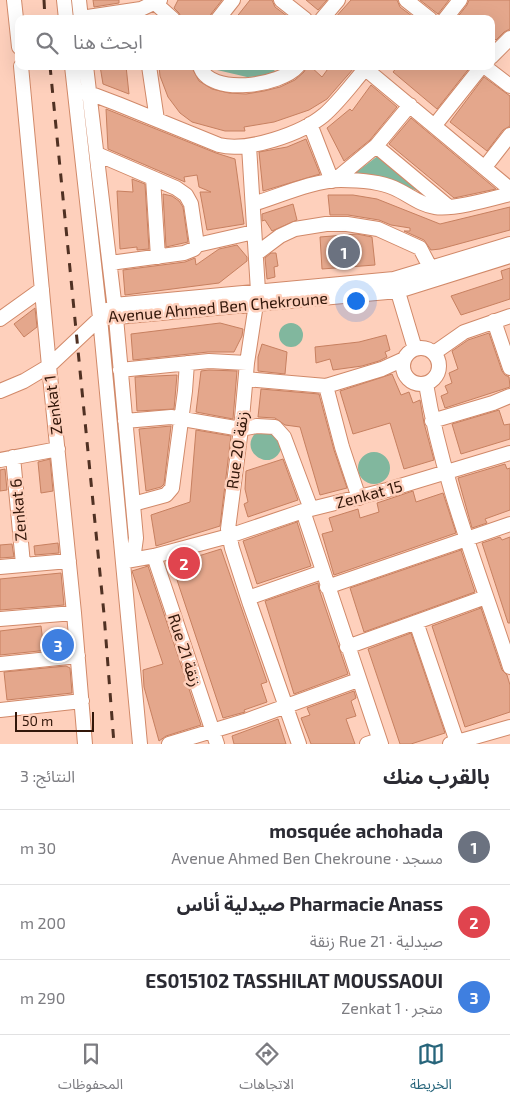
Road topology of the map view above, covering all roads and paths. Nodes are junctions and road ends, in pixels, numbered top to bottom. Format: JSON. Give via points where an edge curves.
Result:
{"nodes":[{"id":1,"x":14,"y":0,"type":"edge"},
{"id":2,"x":64,"y":0,"type":"edge"},
{"id":3,"x":79,"y":0,"type":"edge"},
{"id":4,"x":234,"y":0,"type":"edge"},
{"id":5,"x":281,"y":0,"type":"edge"},
{"id":6,"x":338,"y":0,"type":"edge"},
{"id":7,"x":406,"y":0,"type":"edge"},
{"id":8,"x":460,"y":0,"type":"edge"},
{"id":9,"x":158,"y":2,"type":"edge"},
{"id":10,"x":134,"y":9,"type":"edge"},
{"id":11,"x":16,"y":15,"type":"edge"},
{"id":12,"x":66,"y":15,"type":"edge"},
{"id":13,"x":81,"y":15,"type":"edge"},
{"id":14,"x":99,"y":15,"type":"edge"},
{"id":15,"x":169,"y":15,"type":"edge"},
{"id":16,"x":221,"y":15,"type":"edge"},
{"id":17,"x":300,"y":15,"type":"edge"},
{"id":18,"x":325,"y":15,"type":"edge"},
{"id":19,"x":423,"y":15,"type":"edge"},
{"id":20,"x":448,"y":15,"type":"edge"},
{"id":21,"x":510,"y":38,"type":"edge"},
{"id":22,"x":495,"y":53,"type":"edge"},
{"id":23,"x":21,"y":70,"type":"edge"},
{"id":24,"x":74,"y":70,"type":"edge"},
{"id":25,"x":85,"y":70,"type":"edge"},
{"id":26,"x":150,"y":70,"type":"edge"},
{"id":27,"x":202,"y":70,"type":"edge"},
{"id":28,"x":279,"y":70,"type":"edge"},
{"id":29,"x":293,"y":70,"type":"edge"},
{"id":30,"x":369,"y":70,"type":"edge"},
{"id":31,"x":371,"y":70,"type":"edge"},
{"id":32,"x":480,"y":70,"type":"edge"},
{"id":33,"x":488,"y":70,"type":"edge"},
{"id":34,"x":286,"y":76,"type":"junction"},
{"id":35,"x":510,"y":86,"type":"edge"},
{"id":36,"x":82,"y":92,"type":"junction"},
{"id":37,"x":410,"y":105,"type":"junction"},
{"id":38,"x":157,"y":120,"type":"junction"},
{"id":39,"x":310,"y":124,"type":"junction"},
{"id":40,"x":435,"y":125,"type":"junction"},
{"id":41,"x":510,"y":135,"type":"edge"},
{"id":42,"x":249,"y":146,"type":"junction"},
{"id":43,"x":376,"y":146,"type":"junction"},
{"id":44,"x":97,"y":154,"type":"junction"},
{"id":45,"x":485,"y":167,"type":"junction"},
{"id":46,"x":153,"y":178,"type":"junction"},
{"id":47,"x":334,"y":180,"type":"junction"},
{"id":48,"x":510,"y":188,"type":"edge"},
{"id":49,"x":510,"y":194,"type":"edge"},
{"id":50,"x":253,"y":204,"type":"junction"},
{"id":51,"x":449,"y":207,"type":"junction"},
{"id":52,"x":254,"y":232,"type":"junction"},
{"id":53,"x":510,"y":244,"type":"edge"},
{"id":54,"x":197,"y":245,"type":"junction"},
{"id":55,"x":256,"y":254,"type":"junction"},
{"id":56,"x":510,"y":256,"type":"edge"},
{"id":57,"x":158,"y":257,"type":"junction"},
{"id":58,"x":110,"y":263,"type":"junction"},
{"id":59,"x":432,"y":269,"type":"junction"},
{"id":60,"x":396,"y":285,"type":"junction"},
{"id":61,"x":42,"y":289,"type":"junction"},
{"id":62,"x":258,"y":297,"type":"junction"},
{"id":63,"x":115,"y":311,"type":"junction"},
{"id":64,"x":510,"y":316,"type":"edge"},
{"id":65,"x":100,"y":318,"type":"junction"},
{"id":66,"x":0,"y":319,"type":"edge"},
{"id":67,"x":494,"y":321,"type":"junction"},
{"id":68,"x":416,"y":349,"type":"junction"},
{"id":69,"x":434,"y":354,"type":"junction"},
{"id":70,"x":404,"y":359,"type":"junction"},
{"id":71,"x":187,"y":363,"type":"junction"},
{"id":72,"x":248,"y":364,"type":"junction"},
{"id":73,"x":49,"y":366,"type":"junction"},
{"id":74,"x":510,"y":368,"type":"edge"},
{"id":75,"x":120,"y":370,"type":"junction"},
{"id":76,"x":246,"y":379,"type":"junction"},
{"id":77,"x":426,"y":384,"type":"junction"},
{"id":78,"x":326,"y":386,"type":"junction"},
{"id":79,"x":0,"y":391,"type":"edge"},
{"id":80,"x":510,"y":396,"type":"edge"},
{"id":81,"x":182,"y":418,"type":"junction"},
{"id":82,"x":125,"y":421,"type":"junction"},
{"id":83,"x":432,"y":421,"type":"junction"},
{"id":84,"x":241,"y":429,"type":"junction"},
{"id":85,"x":58,"y":449,"type":"junction"},
{"id":86,"x":510,"y":453,"type":"edge"},
{"id":87,"x":6,"y":458,"type":"edge"},
{"id":88,"x":447,"y":473,"type":"junction"},
{"id":89,"x":359,"y":498,"type":"junction"},
{"id":90,"x":133,"y":504,"type":"junction"},
{"id":91,"x":307,"y":510,"type":"junction"},
{"id":92,"x":510,"y":524,"type":"edge"},
{"id":93,"x":229,"y":536,"type":"junction"},
{"id":94,"x":467,"y":538,"type":"junction"},
{"id":95,"x":154,"y":556,"type":"junction"},
{"id":96,"x":69,"y":561,"type":"junction"},
{"id":97,"x":128,"y":561,"type":"junction"},
{"id":98,"x":23,"y":564,"type":"junction"},
{"id":99,"x":0,"y":566,"type":"edge"},
{"id":100,"x":322,"y":572,"type":"junction"},
{"id":101,"x":327,"y":587,"type":"junction"},
{"id":102,"x":486,"y":597,"type":"junction"},
{"id":103,"x":248,"y":598,"type":"junction"},
{"id":104,"x":74,"y":613,"type":"junction"},
{"id":105,"x":0,"y":619,"type":"edge"},
{"id":106,"x":416,"y":622,"type":"junction"},
{"id":107,"x":347,"y":647,"type":"junction"},
{"id":108,"x":78,"y":656,"type":"junction"},
{"id":109,"x":0,"y":664,"type":"edge"},
{"id":110,"x":510,"y":664,"type":"edge"},
{"id":111,"x":358,"y":680,"type":"junction"},
{"id":112,"x":82,"y":701,"type":"junction"},
{"id":113,"x":286,"y":706,"type":"junction"},
{"id":114,"x":0,"y":710,"type":"edge"},
{"id":115,"x":510,"y":727,"type":"edge"},
{"id":116,"x":215,"y":737,"type":"edge"},
{"id":117,"x":141,"y":742,"type":"edge"},
{"id":118,"x":376,"y":743,"type":"edge"},
{"id":119,"x":454,"y":743,"type":"edge"},
{"id":120,"x":85,"y":744,"type":"edge"},
{"id":121,"x":169,"y":744,"type":"edge"},
{"id":122,"x":299,"y":744,"type":"edge"}],
"edges":[{"from":1,"to":11,"type":"street"},
{"from":2,"to":12,"type":"street"},
{"from":3,"to":13,"type":"street"},
{"from":4,"to":16,"type":"street"},
{"from":5,"to":17,"type":"street"},
{"from":6,"to":18,"type":"street"},
{"from":7,"to":19,"type":"street"},
{"from":8,"to":20,"type":"street"},
{"from":9,"to":10,"type":"street"},
{"from":9,"to":15,"type":"street"},
{"from":10,"to":14,"type":"street"},
{"from":21,"to":22,"type":"street"},
{"from":23,"to":61,"type":"street","name":"Zenkat 1"},
{"from":24,"to":36,"type":"street"},
{"from":25,"to":36,"type":"street"},
{"from":26,"to":38,"type":"street"},
{"from":27,"to":34,"type":"street","via":[[205,76],[225,84],[249,85]]},
{"from":28,"to":34,"type":"street"},
{"from":29,"to":34,"type":"street"},
{"from":30,"to":39,"type":"street"},
{"from":31,"to":37,"type":"street"},
{"from":32,"to":40,"type":"street"},
{"from":33,"to":35,"type":"street"},
{"from":36,"to":38,"type":"street"},
{"from":36,"to":44,"type":"street"},
{"from":36,"to":65,"type":"street"},
{"from":37,"to":40,"type":"street"},
{"from":37,"to":43,"type":"street"},
{"from":38,"to":42,"type":"street","via":[[229,148]]},
{"from":39,"to":42,"type":"street"},
{"from":39,"to":47,"type":"street"},
{"from":40,"to":45,"type":"street"},
{"from":41,"to":45,"type":"street"},
{"from":42,"to":50,"type":"street","name":"Rue 20 زنقة"},
{"from":43,"to":47,"type":"street"},
{"from":43,"to":51,"type":"street"},
{"from":44,"to":46,"type":"street"},
{"from":44,"to":58,"type":"street"},
{"from":45,"to":48,"type":"street"},
{"from":46,"to":54,"type":"street","via":[[189,198]]},
{"from":46,"to":57,"type":"street"},
{"from":47,"to":50,"type":"street"},
{"from":47,"to":51,"type":"street","via":[[366,181],[393,187],[429,206]]},
{"from":49,"to":51,"type":"street"},
{"from":50,"to":52,"type":"street","name":"Rue 20 زنقة"},
{"from":52,"to":54,"type":"street"},
{"from":52,"to":55,"type":"street","name":"Rue 20 زنقة"},
{"from":53,"to":59,"type":"street","name":"Avenue Ahmed Ben Chekroune"},
{"from":54,"to":57,"type":"street","via":[[192,251]]},
{"from":55,"to":59,"type":"street","via":[[295,229],[347,224],[378,229],[420,248]]},
{"from":55,"to":62,"type":"street","name":"Rue 20 زنقة"},
{"from":56,"to":60,"type":"street","name":"Avenue Ahmed Ben Chekroune"},
{"from":57,"to":58,"type":"street"},
{"from":58,"to":63,"type":"street"},
{"from":59,"to":60,"type":"street","name":"Avenue Ahmed Ben Chekroune"},
{"from":60,"to":62,"type":"street","name":"Avenue Ahmed Ben Chekroune"},
{"from":60,"to":68,"type":"street"},
{"from":61,"to":66,"type":"street"},
{"from":61,"to":73,"type":"street","name":"Zenkat 1"},
{"from":62,"to":63,"type":"street","name":"Avenue Ahmed Ben Chekroune"},
{"from":62,"to":72,"type":"street","name":"Rue 20 زنقة"},
{"from":63,"to":65,"type":"street","name":"Avenue Ahmed Ben Chekroune"},
{"from":63,"to":75,"type":"street"},
{"from":64,"to":67,"type":"street"},
{"from":65,"to":73,"type":"street"},
{"from":65,"to":97,"type":"street"},
{"from":67,"to":69,"type":"street","via":[[464,332]]},
{"from":67,"to":74,"type":"street"},
{"from":68,"to":69,"type":"street","via":[[422,348]]},
{"from":68,"to":70,"type":"street"},
{"from":69,"to":77,"type":"street","via":[[439,362],[439,371]]},
{"from":70,"to":77,"type":"street","via":[[403,369],[407,378],[416,384]]},
{"from":70,"to":78,"type":"street"},
{"from":71,"to":72,"type":"street","via":[[224,361]]},
{"from":71,"to":75,"type":"street"},
{"from":71,"to":81,"type":"street"},
{"from":72,"to":76,"type":"street","name":"Rue 20 زنقة"},
{"from":73,"to":79,"type":"street"},
{"from":73,"to":85,"type":"street","name":"Zenkat 1"},
{"from":75,"to":82,"type":"street"},
{"from":76,"to":78,"type":"street"},
{"from":76,"to":84,"type":"street","name":"Rue 20 زنقة"},
{"from":77,"to":83,"type":"street"},
{"from":78,"to":89,"type":"street"},
{"from":80,"to":83,"type":"street"},
{"from":81,"to":82,"type":"street"},
{"from":81,"to":84,"type":"street"},
{"from":81,"to":90,"type":"street","via":[[172,488],[166,495]]},
{"from":82,"to":90,"type":"street"},
{"from":83,"to":88,"type":"street"},
{"from":84,"to":91,"type":"street","via":[[269,426],[280,431]]},
{"from":84,"to":93,"type":"street","name":"Rue 20 زنقة","via":[[228,522]]},
{"from":85,"to":87,"type":"street"},
{"from":85,"to":96,"type":"street","name":"Zenkat 1"},
{"from":86,"to":88,"type":"street","name":"Zenkat 15"},
{"from":87,"to":98,"type":"street","name":"Zenkat 6"},
{"from":88,"to":89,"type":"street","name":"Zenkat 15"},
{"from":88,"to":94,"type":"street"},
{"from":89,"to":91,"type":"street","name":"Zenkat 15"},
{"from":90,"to":97,"type":"street","via":[[136,538]]},
{"from":91,"to":93,"type":"street","name":"Zenkat 15"},
{"from":91,"to":100,"type":"street"},
{"from":92,"to":94,"type":"street"},
{"from":93,"to":95,"type":"street","name":"Zenkat 15"},
{"from":93,"to":103,"type":"street","name":"Rue 20 زنقة"},
{"from":94,"to":101,"type":"street"},
{"from":94,"to":102,"type":"street"},
{"from":95,"to":97,"type":"street","name":"Zenkat 15"},
{"from":95,"to":116,"type":"street","name":"Rue 21 زنقة"},
{"from":96,"to":98,"type":"street"},
{"from":96,"to":104,"type":"street","name":"Zenkat 1"},
{"from":97,"to":117,"type":"street"},
{"from":98,"to":99,"type":"street"},
{"from":100,"to":101,"type":"street"},
{"from":100,"to":103,"type":"street"},
{"from":101,"to":107,"type":"street"},
{"from":102,"to":106,"type":"street"},
{"from":102,"to":110,"type":"street"},
{"from":103,"to":113,"type":"street","name":"Rue 20 زنقة"},
{"from":104,"to":105,"type":"street"},
{"from":104,"to":108,"type":"street","name":"Zenkat 1"},
{"from":106,"to":107,"type":"street"},
{"from":106,"to":119,"type":"street"},
{"from":107,"to":111,"type":"street"},
{"from":108,"to":109,"type":"street"},
{"from":108,"to":112,"type":"street","name":"Zenkat 1"},
{"from":111,"to":113,"type":"street"},
{"from":111,"to":118,"type":"street"},
{"from":112,"to":114,"type":"street"},
{"from":112,"to":120,"type":"street","name":"Zenkat 1"},
{"from":113,"to":116,"type":"street"},
{"from":113,"to":122,"type":"street","name":"Rue 20 زنقة"},
{"from":115,"to":119,"type":"street"},
{"from":116,"to":121,"type":"street"}]}
